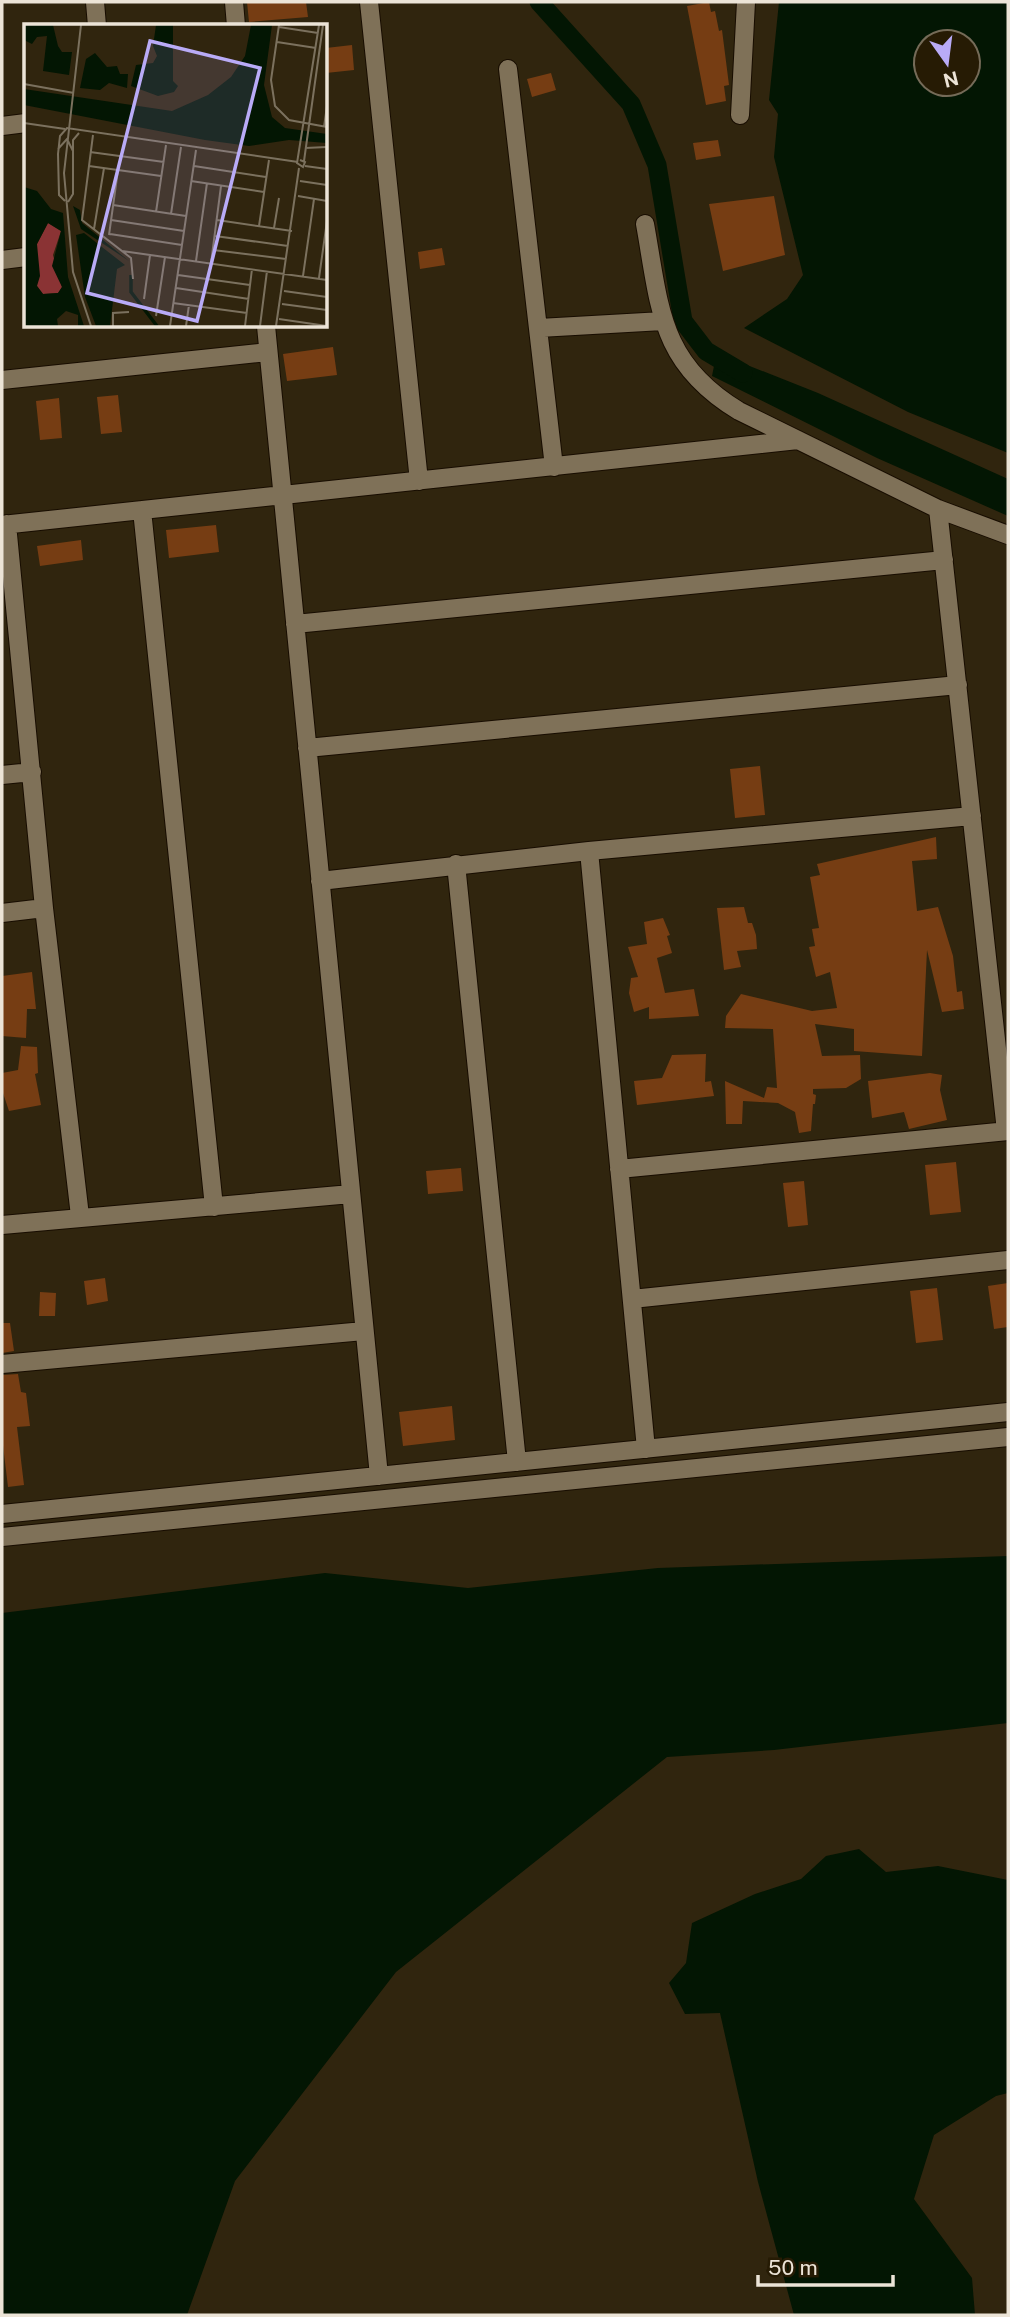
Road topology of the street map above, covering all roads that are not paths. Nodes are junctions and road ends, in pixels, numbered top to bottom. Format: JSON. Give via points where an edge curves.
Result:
{"nodes":[{"id":1,"x":94,"y":2,"type":"edge"},
{"id":2,"x":234,"y":2,"type":"edge"},
{"id":3,"x":369,"y":2,"type":"edge"},
{"id":4,"x":746,"y":2,"type":"edge"},
{"id":5,"x":97,"y":24,"type":"edge"},
{"id":6,"x":236,"y":24,"type":"edge"},
{"id":7,"x":508,"y":69,"type":"dead end"},
{"id":8,"x":740,"y":115,"type":"dead end"},
{"id":9,"x":24,"y":124,"type":"edge"},
{"id":10,"x":2,"y":126,"type":"edge"},
{"id":11,"x":645,"y":224,"type":"dead end"},
{"id":12,"x":24,"y":257,"type":"edge"},
{"id":13,"x":2,"y":260,"type":"edge"},
{"id":14,"x":663,"y":321,"type":"junction"},
{"id":15,"x":265,"y":327,"type":"edge"},
{"id":16,"x":539,"y":328,"type":"junction"},
{"id":17,"x":268,"y":352,"type":"junction"},
{"id":18,"x":2,"y":380,"type":"edge"},
{"id":19,"x":798,"y":440,"type":"junction"},
{"id":20,"x":554,"y":467,"type":"junction"},
{"id":21,"x":419,"y":481,"type":"junction"},
{"id":22,"x":282,"y":496,"type":"junction"},
{"id":23,"x":938,"y":509,"type":"junction"},
{"id":24,"x":142,"y":510,"type":"junction"},
{"id":25,"x":4,"y":524,"type":"edge"},
{"id":26,"x":1008,"y":535,"type":"edge"},
{"id":27,"x":944,"y":560,"type":"junction"},
{"id":28,"x":295,"y":624,"type":"junction"},
{"id":29,"x":10,"y":644,"type":"edge"},
{"id":30,"x":958,"y":685,"type":"junction"},
{"id":31,"x":307,"y":748,"type":"junction"},
{"id":32,"x":32,"y":772,"type":"junction"},
{"id":33,"x":2,"y":775,"type":"edge"},
{"id":34,"x":972,"y":816,"type":"junction"},
{"id":35,"x":589,"y":851,"type":"junction"},
{"id":36,"x":456,"y":864,"type":"junction"},
{"id":37,"x":320,"y":881,"type":"junction"},
{"id":38,"x":44,"y":908,"type":"junction"},
{"id":39,"x":2,"y":913,"type":"edge"},
{"id":40,"x":1007,"y":1131,"type":"edge"},
{"id":41,"x":619,"y":1169,"type":"junction"},
{"id":42,"x":351,"y":1194,"type":"junction"},
{"id":43,"x":214,"y":1207,"type":"junction"},
{"id":44,"x":80,"y":1216,"type":"junction"},
{"id":45,"x":2,"y":1225,"type":"edge"},
{"id":46,"x":1008,"y":1260,"type":"edge"},
{"id":47,"x":632,"y":1299,"type":"junction"},
{"id":48,"x":364,"y":1331,"type":"junction"},
{"id":49,"x":2,"y":1364,"type":"edge"},
{"id":50,"x":1008,"y":1412,"type":"edge"},
{"id":51,"x":1008,"y":1437,"type":"edge"},
{"id":52,"x":646,"y":1449,"type":"junction"},
{"id":53,"x":517,"y":1462,"type":"junction"},
{"id":54,"x":379,"y":1476,"type":"junction"},
{"id":55,"x":2,"y":1514,"type":"edge"},
{"id":56,"x":2,"y":1537,"type":"edge"}],
"edges":[{"from":1,"to":5,"type":"street"},
{"from":2,"to":6,"type":"street"},
{"from":3,"to":21,"type":"street"},
{"from":4,"to":8,"type":"street"},
{"from":7,"to":16,"type":"street"},
{"from":9,"to":10,"type":"street"},
{"from":11,"to":14,"type":"street"},
{"from":12,"to":13,"type":"street"},
{"from":14,"to":16,"type":"street"},
{"from":14,"to":19,"type":"street","via":[[681,359],[709,393]]},
{"from":15,"to":17,"type":"street"},
{"from":16,"to":20,"type":"street"},
{"from":17,"to":18,"type":"street"},
{"from":17,"to":22,"type":"street"},
{"from":19,"to":20,"type":"street"},
{"from":19,"to":23,"type":"street"},
{"from":20,"to":21,"type":"street"},
{"from":21,"to":22,"type":"street"},
{"from":22,"to":24,"type":"street"},
{"from":22,"to":28,"type":"street"},
{"from":23,"to":26,"type":"street"},
{"from":23,"to":27,"type":"street"},
{"from":24,"to":25,"type":"street"},
{"from":24,"to":43,"type":"street"},
{"from":25,"to":29,"type":"street"},
{"from":27,"to":28,"type":"street"},
{"from":27,"to":30,"type":"street"},
{"from":28,"to":31,"type":"street"},
{"from":29,"to":32,"type":"street"},
{"from":30,"to":31,"type":"street"},
{"from":30,"to":34,"type":"street"},
{"from":31,"to":37,"type":"street"},
{"from":32,"to":33,"type":"street"},
{"from":32,"to":38,"type":"street"},
{"from":34,"to":35,"type":"street"},
{"from":34,"to":40,"type":"street"},
{"from":35,"to":36,"type":"street"},
{"from":35,"to":41,"type":"street"},
{"from":36,"to":37,"type":"street"},
{"from":36,"to":53,"type":"street"},
{"from":37,"to":42,"type":"street"},
{"from":38,"to":39,"type":"street"},
{"from":38,"to":44,"type":"street"},
{"from":40,"to":41,"type":"street"},
{"from":41,"to":47,"type":"street"},
{"from":42,"to":43,"type":"street"},
{"from":42,"to":48,"type":"street"},
{"from":43,"to":44,"type":"street"},
{"from":44,"to":45,"type":"street"},
{"from":46,"to":47,"type":"street"},
{"from":47,"to":52,"type":"street"},
{"from":48,"to":49,"type":"street"},
{"from":48,"to":54,"type":"street"},
{"from":50,"to":52,"type":"street"},
{"from":51,"to":56,"type":"street"},
{"from":52,"to":53,"type":"street"},
{"from":53,"to":54,"type":"street"},
{"from":54,"to":55,"type":"street"}]}
